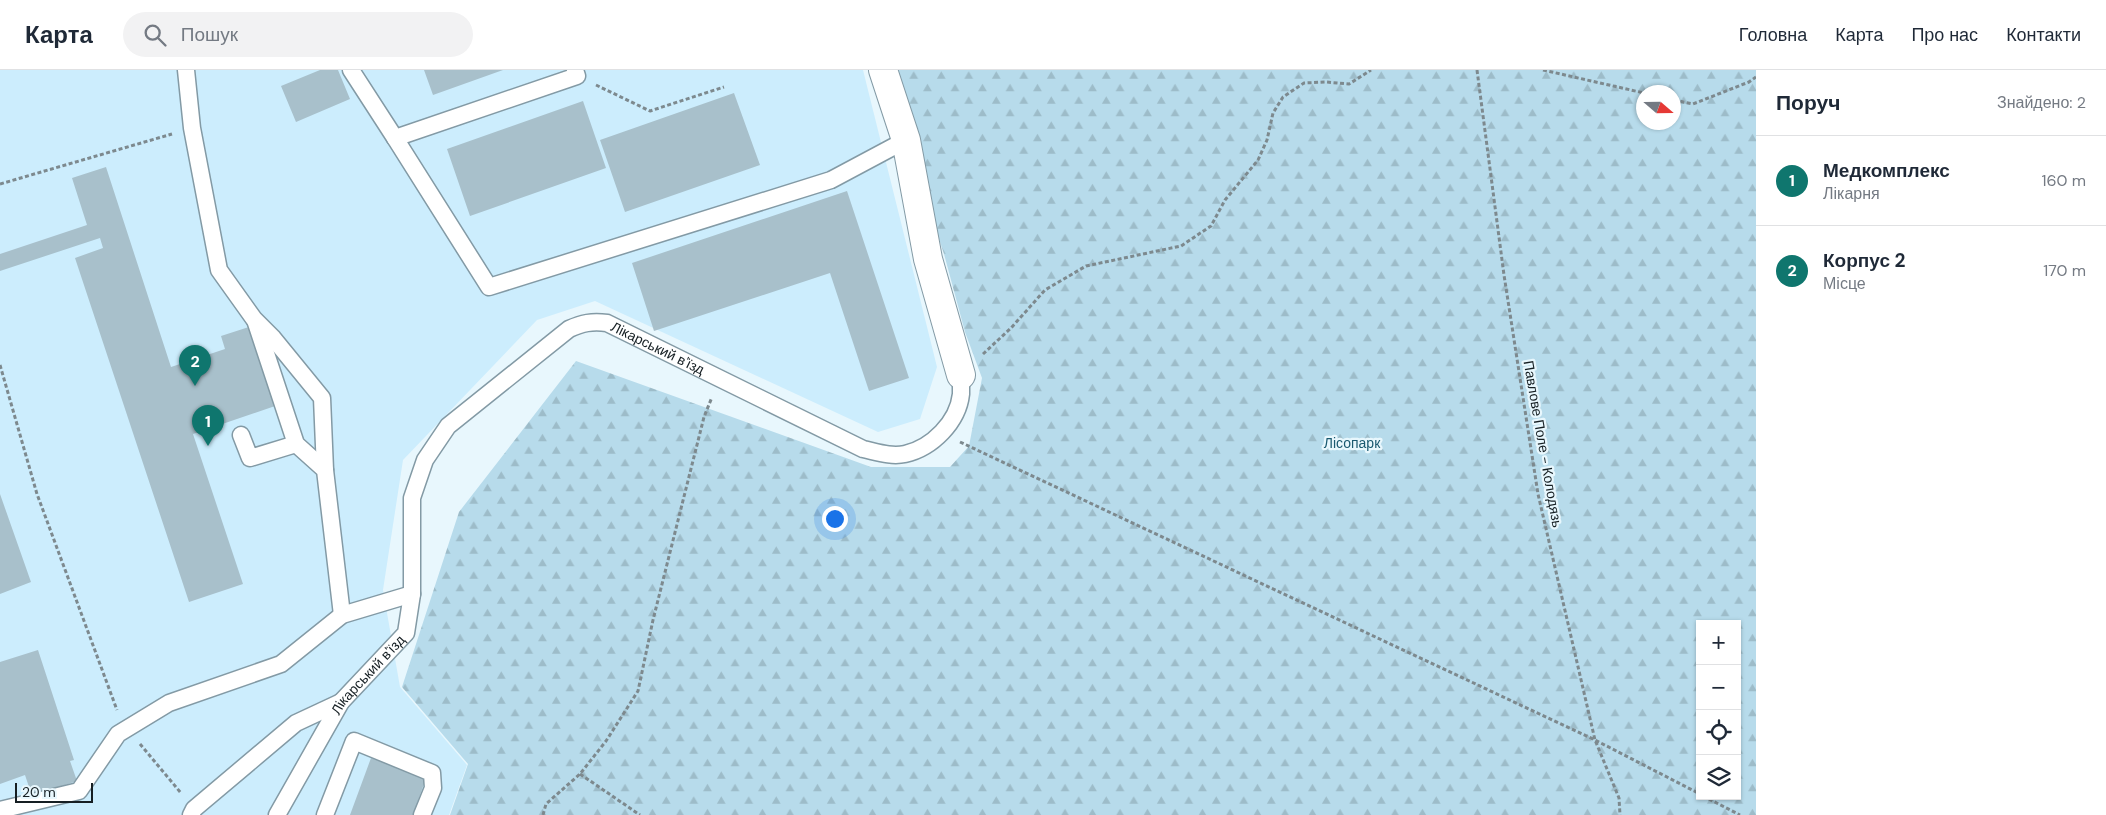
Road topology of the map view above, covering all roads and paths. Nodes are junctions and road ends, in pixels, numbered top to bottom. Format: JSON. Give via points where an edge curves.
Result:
{"nodes":[{"id":1,"x":186,"y":70,"type":"edge"},
{"id":2,"x":350,"y":70,"type":"edge"},
{"id":3,"x":882,"y":70,"type":"edge"},
{"id":4,"x":1371,"y":70,"type":"edge"},
{"id":5,"x":1478,"y":70,"type":"edge"},
{"id":6,"x":1543,"y":70,"type":"edge"},
{"id":7,"x":576,"y":73,"type":"edge"},
{"id":8,"x":1756,"y":77,"type":"edge"},
{"id":9,"x":724,"y":87,"type":"dead end"},
{"id":10,"x":1636,"y":91,"type":"edge"},
{"id":11,"x":1681,"y":102,"type":"edge"},
{"id":12,"x":192,"y":128,"type":"junction"},
{"id":13,"x":395,"y":138,"type":"junction"},
{"id":14,"x":906,"y":140,"type":"junction"},
{"id":15,"x":0,"y":184,"type":"edge"},
{"id":16,"x":254,"y":319,"type":"junction"},
{"id":17,"x":0,"y":365,"type":"edge"},
{"id":18,"x":961,"y":375,"type":"junction"},
{"id":19,"x":720,"y":378,"type":"junction"},
{"id":20,"x":942,"y":434,"type":"junction"},
{"id":21,"x":241,"y":435,"type":"dead end"},
{"id":22,"x":296,"y":444,"type":"junction"},
{"id":23,"x":325,"y":470,"type":"junction"},
{"id":24,"x":412,"y":594,"type":"junction"},
{"id":25,"x":342,"y":615,"type":"junction"},
{"id":26,"x":341,"y":702,"type":"junction"},
{"id":27,"x":128,"y":728,"type":"junction"},
{"id":28,"x":1595,"y":740,"type":"junction"},
{"id":29,"x":580,"y":774,"type":"junction"},
{"id":30,"x":1696,"y":792,"type":"edge"},
{"id":31,"x":1711,"y":800,"type":"edge"},
{"id":32,"x":0,"y":810,"type":"edge"},
{"id":33,"x":192,"y":812,"type":"edge"},
{"id":34,"x":277,"y":815,"type":"edge"},
{"id":35,"x":325,"y":815,"type":"edge"},
{"id":36,"x":422,"y":815,"type":"edge"},
{"id":37,"x":543,"y":815,"type":"edge"},
{"id":38,"x":640,"y":815,"type":"edge"},
{"id":39,"x":1620,"y":815,"type":"edge"},
{"id":40,"x":1740,"y":815,"type":"edge"}],
"edges":[{"from":1,"to":12,"type":"lane"},
{"from":2,"to":13,"type":"lane"},
{"from":3,"to":14,"type":"street","name":"Лікарський в'їзд"},
{"from":4,"to":18,"type":"path","via":[[1349,84],[1304,83],[1283,97],[1273,113],[1258,160],[1225,200],[1211,226],[1181,246],[1086,266],[1044,290],[1011,328]]},
{"from":5,"to":28,"type":"path","name":"Павлове Поле - Колодязь","via":[[1504,275],[1538,494]]},
{"from":6,"to":10,"type":"path"},
{"from":7,"to":9,"type":"path","via":[[650,111]]},
{"from":7,"to":13,"type":"lane"},
{"from":8,"to":11,"type":"path","via":[[1692,104]]},
{"from":12,"to":15,"type":"path"},
{"from":12,"to":16,"type":"lane","via":[[219,270]]},
{"from":13,"to":14,"type":"lane","via":[[489,287],[831,180]]},
{"from":14,"to":18,"type":"street","name":"Лікарський в'їзд","via":[[928,259]]},
{"from":16,"to":22,"type":"lane"},
{"from":16,"to":23,"type":"lane","via":[[322,398]]},
{"from":17,"to":27,"type":"path","via":[[36,494],[120,718]]},
{"from":18,"to":20,"type":"lane","name":"Лікарський в'їзд","via":[[961,396],[954,416]]},
{"from":19,"to":20,"type":"lane","name":"Лікарський в'їзд","via":[[863,449],[905,454]]},
{"from":19,"to":24,"type":"lane","name":"Лікарський в'їзд","via":[[607,323],[581,323],[569,329],[448,426],[425,460],[412,498]]},
{"from":19,"to":29,"type":"path","via":[[704,417],[638,691]]},
{"from":20,"to":28,"type":"path"},
{"from":21,"to":22,"type":"lane","via":[[250,458]]},
{"from":22,"to":23,"type":"lane"},
{"from":23,"to":25,"type":"lane"},
{"from":24,"to":25,"type":"lane"},
{"from":24,"to":26,"type":"lane","name":"Лікарський в'їзд","via":[[406,633]]},
{"from":25,"to":27,"type":"lane","via":[[281,664],[169,703]]},
{"from":26,"to":33,"type":"lane","via":[[296,723]]},
{"from":26,"to":34,"type":"lane","name":"Лікарський в'їзд"},
{"from":27,"to":32,"type":"lane","via":[[118,734],[79,791]]},
{"from":27,"to":33,"type":"path"},
{"from":28,"to":30,"type":"path"},
{"from":28,"to":39,"type":"path","name":"Павлове Поле - Колодязь","via":[[1619,798]]},
{"from":29,"to":37,"type":"path","via":[[546,804]]},
{"from":29,"to":38,"type":"path"},
{"from":31,"to":40,"type":"path"},
{"from":35,"to":36,"type":"lane","via":[[354,741],[432,773],[432,788]]}]}
